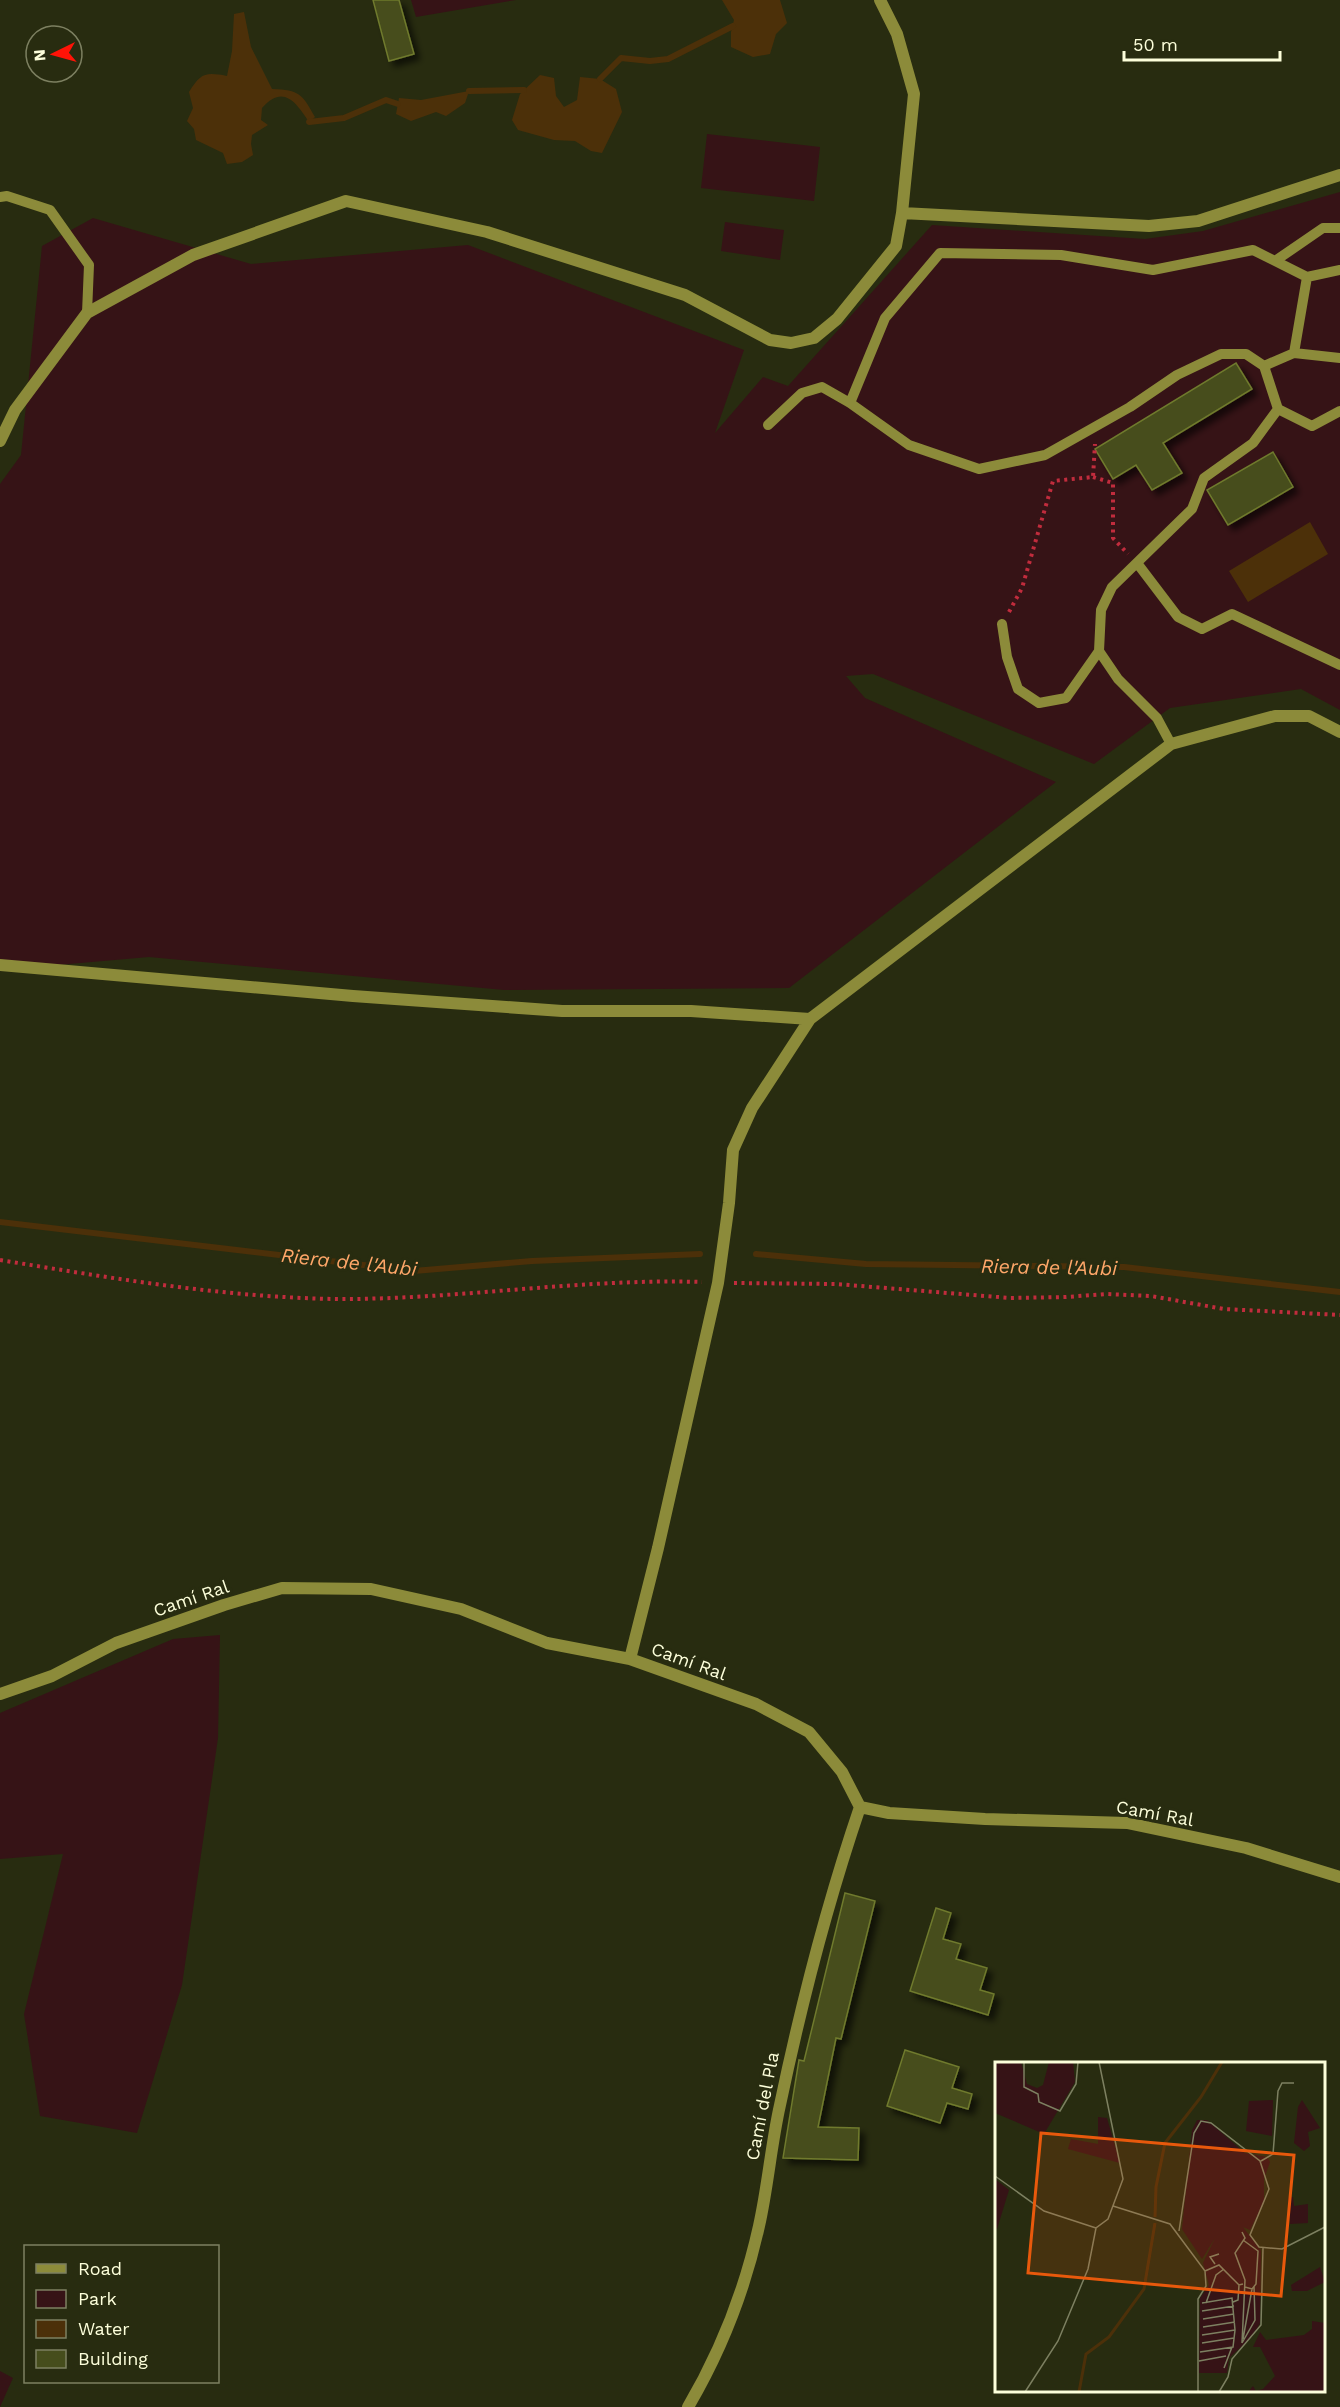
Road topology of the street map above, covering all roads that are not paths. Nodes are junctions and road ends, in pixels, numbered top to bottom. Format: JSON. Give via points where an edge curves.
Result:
{"nodes":[{"id":1,"x":880,"y":0,"type":"edge"},
{"id":2,"x":1340,"y":175,"type":"edge"},
{"id":3,"x":0,"y":196,"type":"edge"},
{"id":4,"x":902,"y":213,"type":"junction"},
{"id":5,"x":1340,"y":228,"type":"edge"},
{"id":6,"x":1275,"y":261,"type":"junction"},
{"id":7,"x":1340,"y":270,"type":"edge"},
{"id":8,"x":1307,"y":277,"type":"junction"},
{"id":9,"x":87,"y":314,"type":"junction"},
{"id":10,"x":1294,"y":352,"type":"junction"},
{"id":11,"x":1340,"y":358,"type":"edge"},
{"id":12,"x":1264,"y":366,"type":"junction"},
{"id":13,"x":850,"y":403,"type":"junction"},
{"id":14,"x":1278,"y":409,"type":"junction"},
{"id":15,"x":1340,"y":411,"type":"edge"},
{"id":16,"x":768,"y":425,"type":"dead end"},
{"id":17,"x":0,"y":441,"type":"edge"},
{"id":18,"x":1137,"y":563,"type":"junction"},
{"id":19,"x":1002,"y":624,"type":"road end"},
{"id":20,"x":1099,"y":651,"type":"junction"},
{"id":21,"x":1340,"y":665,"type":"edge"},
{"id":22,"x":1340,"y":732,"type":"edge"},
{"id":23,"x":1171,"y":744,"type":"junction"},
{"id":24,"x":0,"y":965,"type":"edge"},
{"id":25,"x":810,"y":1020,"type":"junction"},
{"id":26,"x":630,"y":1659,"type":"junction"},
{"id":27,"x":0,"y":1694,"type":"edge"},
{"id":28,"x":860,"y":1807,"type":"junction"},
{"id":29,"x":1340,"y":1877,"type":"edge"},
{"id":30,"x":688,"y":2407,"type":"edge"}],
"edges":[{"from":1,"to":4,"type":"street","via":[[897,34],[914,94]]},
{"from":2,"to":4,"type":"street","via":[[1198,221],[1149,226]]},
{"from":3,"to":9,"type":"lane","via":[[50,210],[89,265]]},
{"from":4,"to":9,"type":"street","via":[[896,246],[837,319],[814,338],[791,343],[771,340],[685,295],[542,249],[487,232],[346,201],[194,255]]},
{"from":5,"to":6,"type":"lane","via":[[1323,228]]},
{"from":6,"to":8,"type":"lane"},
{"from":6,"to":13,"type":"lane","via":[[1253,250],[1153,270],[1061,255],[940,254],[885,318]]},
{"from":7,"to":8,"type":"lane"},
{"from":8,"to":10,"type":"lane"},
{"from":9,"to":17,"type":"street","via":[[15,410]]},
{"from":10,"to":11,"type":"lane"},
{"from":10,"to":12,"type":"lane"},
{"from":12,"to":13,"type":"lane","via":[[1246,354],[1221,354],[1177,375],[1095,428],[1045,454],[979,469],[909,445]]},
{"from":12,"to":14,"type":"lane"},
{"from":13,"to":16,"type":"lane","via":[[822,387],[802,393]]},
{"from":14,"to":15,"type":"lane","via":[[1312,426]]},
{"from":14,"to":18,"type":"lane","via":[[1253,443],[1204,478],[1192,509]]},
{"from":18,"to":20,"type":"lane","via":[[1112,587],[1101,610]]},
{"from":18,"to":21,"type":"lane","via":[[1178,617],[1203,629],[1232,614]]},
{"from":19,"to":20,"type":"lane","via":[[1006,657],[1018,689],[1039,703],[1066,698]]},
{"from":20,"to":23,"type":"lane","via":[[1118,679],[1157,718]]},
{"from":22,"to":23,"type":"street","via":[[1309,716],[1275,716]]},
{"from":23,"to":25,"type":"street"},
{"from":24,"to":25,"type":"street","via":[[550,1010],[691,1011]]},
{"from":25,"to":26,"type":"street","via":[[752,1108],[733,1150],[718,1283]]},
{"from":26,"to":27,"type":"street","name":"Camí Ral","via":[[547,1643],[461,1609],[371,1589],[282,1588],[116,1643],[52,1676]]},
{"from":26,"to":28,"type":"street","name":"Camí Ral","via":[[756,1704],[809,1732],[842,1772]]},
{"from":28,"to":29,"type":"street","name":"Camí Ral","via":[[889,1813],[985,1819],[1127,1823],[1246,1848]]},
{"from":28,"to":30,"type":"street","name":"Camí del Pla","via":[[793,2045],[759,2226],[735,2310]]}]}
